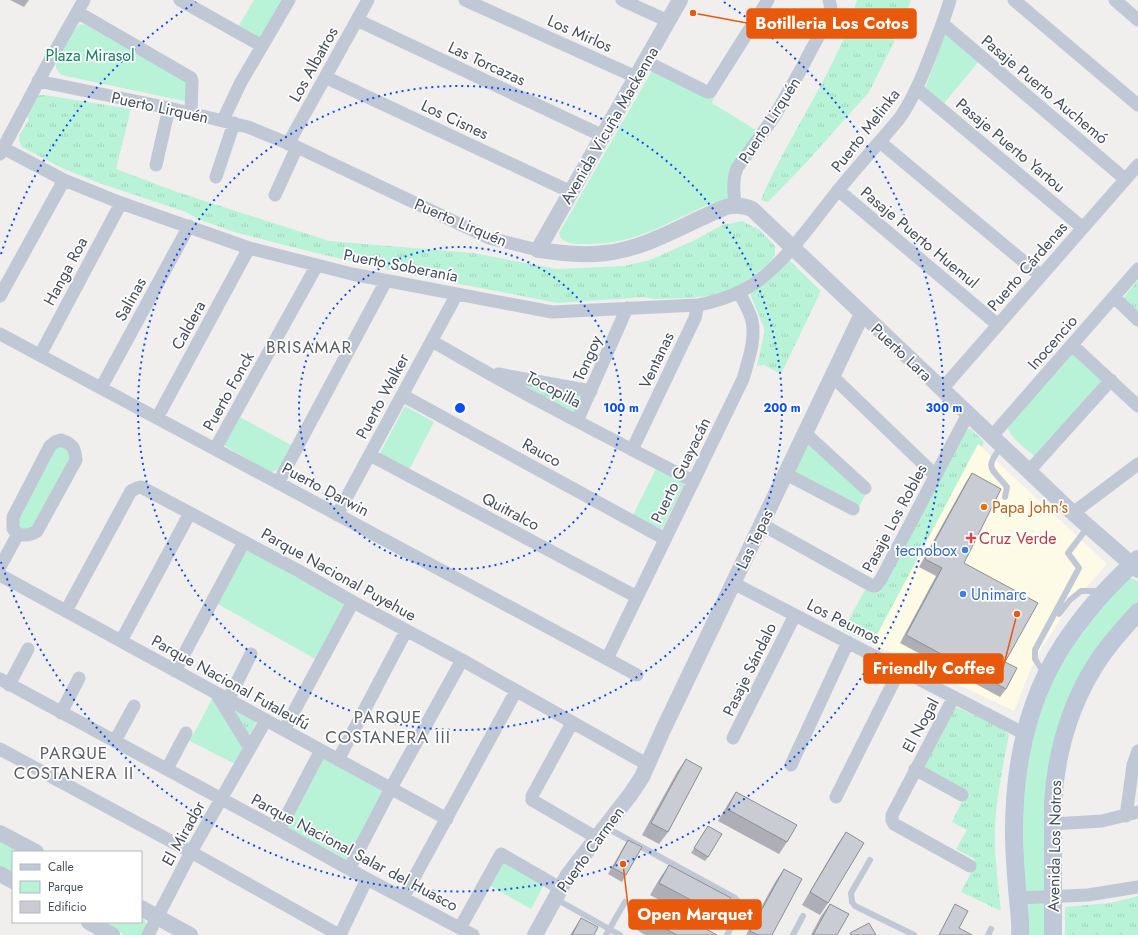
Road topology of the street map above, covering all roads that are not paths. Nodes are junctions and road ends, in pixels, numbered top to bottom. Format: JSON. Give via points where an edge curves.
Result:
{"nodes":[{"id":1,"x":84,"y":0,"type":"edge"},
{"id":2,"x":180,"y":0,"type":"edge"},
{"id":3,"x":289,"y":0,"type":"edge"},
{"id":4,"x":368,"y":0,"type":"edge"},
{"id":5,"x":465,"y":0,"type":"edge"},
{"id":6,"x":622,"y":0,"type":"edge"},
{"id":7,"x":680,"y":0,"type":"edge"},
{"id":8,"x":768,"y":0,"type":"edge"},
{"id":9,"x":830,"y":0,"type":"edge"},
{"id":10,"x":950,"y":0,"type":"edge"},
{"id":11,"x":1014,"y":0,"type":"edge"},
{"id":12,"x":1114,"y":0,"type":"edge"},
{"id":13,"x":77,"y":12,"type":"junction"},
{"id":14,"x":357,"y":20,"type":"junction"},
{"id":15,"x":1138,"y":20,"type":"edge"},
{"id":16,"x":668,"y":21,"type":"junction"},
{"id":17,"x":943,"y":24,"type":"junction"},
{"id":18,"x":262,"y":46,"type":"junction"},
{"id":19,"x":645,"y":62,"type":"junction"},
{"id":20,"x":636,"y":77,"type":"junction"},
{"id":21,"x":325,"y":78,"type":"junction"},
{"id":22,"x":38,"y":81,"type":"junction"},
{"id":23,"x":917,"y":89,"type":"junction"},
{"id":24,"x":1138,"y":105,"type":"edge"},
{"id":25,"x":169,"y":108,"type":"junction"},
{"id":26,"x":191,"y":113,"type":"junction"},
{"id":27,"x":228,"y":122,"type":"junction"},
{"id":28,"x":603,"y":136,"type":"junction"},
{"id":29,"x":880,"y":142,"type":"junction"},
{"id":30,"x":292,"y":146,"type":"junction"},
{"id":31,"x":2,"y":151,"type":"edge"},
{"id":32,"x":1138,"y":164,"type":"edge"},
{"id":33,"x":156,"y":165,"type":"dead end"},
{"id":34,"x":216,"y":177,"type":"dead end"},
{"id":35,"x":1125,"y":179,"type":"junction"},
{"id":36,"x":64,"y":180,"type":"junction"},
{"id":37,"x":838,"y":190,"type":"junction"},
{"id":38,"x":571,"y":192,"type":"junction"},
{"id":39,"x":275,"y":195,"type":"dead end"},
{"id":40,"x":121,"y":203,"type":"junction"},
{"id":41,"x":735,"y":205,"type":"junction"},
{"id":42,"x":189,"y":226,"type":"junction"},
{"id":43,"x":1083,"y":228,"type":"junction"},
{"id":44,"x":792,"y":246,"type":"junction"},
{"id":45,"x":249,"y":248,"type":"junction"},
{"id":46,"x":538,"y":250,"type":"junction"},
{"id":47,"x":317,"y":266,"type":"junction"},
{"id":48,"x":1138,"y":269,"type":"edge"},
{"id":49,"x":1041,"y":276,"type":"junction"},
{"id":50,"x":386,"y":281,"type":"junction"},
{"id":51,"x":739,"y":292,"type":"junction"},
{"id":52,"x":457,"y":294,"type":"junction"},
{"id":53,"x":0,"y":296,"type":"edge"},
{"id":54,"x":1114,"y":296,"type":"junction"},
{"id":55,"x":698,"y":305,"type":"junction"},
{"id":56,"x":628,"y":308,"type":"junction"},
{"id":57,"x":862,"y":314,"type":"junction"},
{"id":58,"x":1138,"y":320,"type":"edge"},
{"id":59,"x":998,"y":325,"type":"junction"},
{"id":60,"x":0,"y":334,"type":"edge"},
{"id":61,"x":432,"y":340,"type":"junction"},
{"id":62,"x":1072,"y":345,"type":"junction"},
{"id":63,"x":40,"y":355,"type":"junction"},
{"id":64,"x":484,"y":372,"type":"junction"},
{"id":65,"x":832,"y":376,"type":"junction"},
{"id":66,"x":1110,"y":380,"type":"junction"},
{"id":67,"x":101,"y":388,"type":"junction"},
{"id":68,"x":942,"y":389,"type":"junction"},
{"id":69,"x":591,"y":391,"type":"junction"},
{"id":70,"x":402,"y":395,"type":"junction"},
{"id":71,"x":1138,"y":406,"type":"edge"},
{"id":72,"x":968,"y":414,"type":"junction"},
{"id":73,"x":157,"y":418,"type":"junction"},
{"id":74,"x":577,"y":421,"type":"junction"},
{"id":75,"x":805,"y":433,"type":"junction"},
{"id":76,"x":997,"y":441,"type":"junction"},
{"id":77,"x":215,"y":450,"type":"junction"},
{"id":78,"x":632,"y":450,"type":"junction"},
{"id":79,"x":370,"y":456,"type":"junction"},
{"id":80,"x":1138,"y":464,"type":"edge"},
{"id":81,"x":1029,"y":472,"type":"junction"},
{"id":82,"x":786,"y":474,"type":"junction"},
{"id":83,"x":936,"y":476,"type":"junction"},
{"id":84,"x":693,"y":481,"type":"junction"},
{"id":85,"x":278,"y":483,"type":"junction"},
{"id":86,"x":865,"y":488,"type":"dead end"},
{"id":87,"x":1005,"y":497,"type":"dead end"},
{"id":88,"x":853,"y":509,"type":"dead end"},
{"id":89,"x":190,"y":513,"type":"junction"},
{"id":90,"x":1073,"y":513,"type":"junction"},
{"id":91,"x":337,"y":514,"type":"junction"},
{"id":92,"x":761,"y":524,"type":"junction"},
{"id":93,"x":1088,"y":526,"type":"junction"},
{"id":94,"x":18,"y":534,"type":"junction"},
{"id":95,"x":665,"y":539,"type":"junction"},
{"id":96,"x":244,"y":542,"type":"junction"},
{"id":97,"x":1136,"y":564,"type":"edge"},
{"id":98,"x":0,"y":567,"type":"edge"},
{"id":99,"x":0,"y":575,"type":"edge"},
{"id":100,"x":733,"y":583,"type":"junction"},
{"id":101,"x":1108,"y":588,"type":"junction"},
{"id":102,"x":637,"y":597,"type":"junction"},
{"id":103,"x":352,"y":602,"type":"junction"},
{"id":104,"x":66,"y":611,"type":"junction"},
{"id":105,"x":1138,"y":612,"type":"edge"},
{"id":106,"x":795,"y":615,"type":"junction"},
{"id":107,"x":1053,"y":617,"type":"junction"},
{"id":108,"x":406,"y":631,"type":"junction"},
{"id":109,"x":121,"y":641,"type":"junction"},
{"id":110,"x":848,"y":642,"type":"junction"},
{"id":111,"x":28,"y":650,"type":"dead end"},
{"id":112,"x":251,"y":654,"type":"dead end"},
{"id":113,"x":608,"y":659,"type":"junction"},
{"id":114,"x":462,"y":660,"type":"junction"},
{"id":115,"x":900,"y":669,"type":"junction"},
{"id":116,"x":176,"y":671,"type":"junction"},
{"id":117,"x":637,"y":675,"type":"dead end"},
{"id":118,"x":1046,"y":676,"type":"junction"},
{"id":119,"x":79,"y":678,"type":"dead end"},
{"id":120,"x":5,"y":682,"type":"edge"},
{"id":121,"x":516,"y":691,"type":"junction"},
{"id":122,"x":216,"y":693,"type":"junction"},
{"id":123,"x":954,"y":697,"type":"junction"},
{"id":124,"x":228,"y":700,"type":"junction"},
{"id":125,"x":134,"y":706,"type":"dead end"},
{"id":126,"x":61,"y":713,"type":"junction"},
{"id":127,"x":266,"y":720,"type":"junction"},
{"id":128,"x":572,"y":723,"type":"junction"},
{"id":129,"x":284,"y":730,"type":"junction"},
{"id":130,"x":186,"y":733,"type":"dead end"},
{"id":131,"x":1025,"y":734,"type":"junction"},
{"id":132,"x":733,"y":738,"type":"dead end"},
{"id":133,"x":115,"y":741,"type":"junction"},
{"id":134,"x":250,"y":748,"type":"junction"},
{"id":135,"x":0,"y":749,"type":"edge"},
{"id":136,"x":321,"y":750,"type":"junction"},
{"id":137,"x":1138,"y":751,"type":"edge"},
{"id":138,"x":338,"y":760,"type":"junction"},
{"id":139,"x":648,"y":765,"type":"junction"},
{"id":140,"x":791,"y":765,"type":"dead end"},
{"id":141,"x":167,"y":769,"type":"junction"},
{"id":142,"x":915,"y":770,"type":"junction"},
{"id":143,"x":391,"y":788,"type":"junction"},
{"id":144,"x":962,"y":794,"type":"dead end"},
{"id":145,"x":836,"y":797,"type":"dead end"},
{"id":146,"x":222,"y":799,"type":"junction"},
{"id":147,"x":1132,"y":814,"type":"edge"},
{"id":148,"x":446,"y":819,"type":"junction"},
{"id":149,"x":1053,"y":824,"type":"junction"},
{"id":150,"x":279,"y":830,"type":"junction"},
{"id":151,"x":601,"y":832,"type":"junction"},
{"id":152,"x":0,"y":833,"type":"edge"},
{"id":153,"x":34,"y":851,"type":"edge"},
{"id":154,"x":191,"y":852,"type":"junction"},
{"id":155,"x":870,"y":860,"type":"dead end"},
{"id":156,"x":970,"y":866,"type":"dead end"},
{"id":157,"x":349,"y":869,"type":"junction"},
{"id":158,"x":0,"y":874,"type":"edge"},
{"id":159,"x":367,"y":879,"type":"junction"},
{"id":160,"x":12,"y":880,"type":"edge"},
{"id":161,"x":1138,"y":887,"type":"edge"},
{"id":162,"x":557,"y":893,"type":"junction"},
{"id":163,"x":1052,"y":897,"type":"junction"},
{"id":164,"x":403,"y":898,"type":"junction"},
{"id":165,"x":1018,"y":898,"type":"junction"},
{"id":166,"x":625,"y":902,"type":"dead end"},
{"id":167,"x":142,"y":909,"type":"edge"},
{"id":168,"x":803,"y":916,"type":"dead end"},
{"id":169,"x":157,"y":917,"type":"junction"},
{"id":170,"x":91,"y":923,"type":"edge"},
{"id":171,"x":460,"y":928,"type":"junction"},
{"id":172,"x":608,"y":932,"type":"edge"},
{"id":173,"x":112,"y":935,"type":"edge"},
{"id":174,"x":148,"y":935,"type":"edge"},
{"id":175,"x":190,"y":935,"type":"edge"},
{"id":176,"x":340,"y":935,"type":"edge"},
{"id":177,"x":473,"y":935,"type":"edge"},
{"id":178,"x":535,"y":935,"type":"edge"},
{"id":179,"x":620,"y":935,"type":"edge"},
{"id":180,"x":727,"y":935,"type":"edge"},
{"id":181,"x":793,"y":935,"type":"edge"},
{"id":182,"x":913,"y":935,"type":"edge"},
{"id":183,"x":1020,"y":935,"type":"edge"},
{"id":184,"x":1052,"y":935,"type":"edge"}],
"edges":[{"from":1,"to":13,"type":"street"},
{"from":2,"to":18,"type":"street"},
{"from":3,"to":18,"type":"street"},
{"from":4,"to":14,"type":"street","name":"Los Albatros"},
{"from":5,"to":20,"type":"street","name":"Los Mirlos"},
{"from":6,"to":16,"type":"street"},
{"from":7,"to":16,"type":"street","name":"Avenida Vicuña Mackenna"},
{"from":8,"to":19,"type":"street","via":[[710,92]]},
{"from":9,"to":41,"type":"street","name":"Puerto Lirquén","via":[[825,24],[800,72],[774,117],[737,168]]},
{"from":10,"to":17,"type":"street","name":"Puerto Melinka"},
{"from":11,"to":24,"type":"street"},
{"from":12,"to":15,"type":"street"},
{"from":13,"to":22,"type":"street"},
{"from":13,"to":26,"type":"street","via":[[191,78]]},
{"from":14,"to":21,"type":"street","name":"Los Albatros"},
{"from":14,"to":28,"type":"street","name":"Las Torcazas"},
{"from":16,"to":19,"type":"street","name":"Avenida Vicuña Mackenna"},
{"from":17,"to":23,"type":"street","name":"Puerto Melinka"},
{"from":17,"to":35,"type":"street","name":"Pasaje Puerto Auchemó"},
{"from":18,"to":27,"type":"street","via":[[241,82]]},
{"from":19,"to":20,"type":"street","name":"Avenida Vicuña Mackenna"},
{"from":20,"to":28,"type":"street","name":"Avenida Vicuña Mackenna"},
{"from":21,"to":30,"type":"street","name":"Los Albatros"},
{"from":21,"to":38,"type":"street","name":"Los Cisnes"},
{"from":22,"to":25,"type":"street","name":"Puerto Lirquén"},
{"from":22,"to":31,"type":"street"},
{"from":23,"to":29,"type":"street","name":"Puerto Melinka","via":[[910,105]]},
{"from":23,"to":43,"type":"street","name":"Pasaje Puerto Yartou"},
{"from":25,"to":26,"type":"street","name":"Puerto Lirquén"},
{"from":25,"to":33,"type":"street"},
{"from":26,"to":27,"type":"street","name":"Puerto Lirquén"},
{"from":27,"to":30,"type":"street","name":"Puerto Lirquén","via":[[262,132]]},
{"from":27,"to":34,"type":"street"},
{"from":28,"to":38,"type":"street","name":"Avenida Vicuña Mackenna"},
{"from":29,"to":37,"type":"street","name":"Puerto Melinka"},
{"from":29,"to":49,"type":"street"},
{"from":30,"to":39,"type":"street","name":"Los Albatros"},
{"from":30,"to":46,"type":"street","name":"Puerto Lirquén","via":[[490,238]]},
{"from":31,"to":36,"type":"street","name":"Puerto Soberanía"},
{"from":32,"to":35,"type":"street","name":"Puerto Cárdenas"},
{"from":35,"to":43,"type":"street","name":"Puerto Cárdenas"},
{"from":36,"to":40,"type":"street","name":"Puerto Soberanía"},
{"from":36,"to":53,"type":"street"},
{"from":37,"to":44,"type":"street","name":"Puerto Melinka"},
{"from":37,"to":59,"type":"street","name":"Pasaje Puerto Huemul"},
{"from":38,"to":46,"type":"street","name":"Avenida Vicuña Mackenna"},
{"from":40,"to":42,"type":"street","name":"Puerto Soberanía"},
{"from":40,"to":63,"type":"street","name":"Hanga Roa"},
{"from":41,"to":44,"type":"street","name":"Puerto Lara","via":[[752,209]]},
{"from":41,"to":46,"type":"street","name":"Puerto Lirquén","via":[[716,210],[649,242],[620,251],[578,254]]},
{"from":42,"to":45,"type":"street","name":"Puerto Soberanía"},
{"from":42,"to":67,"type":"street","name":"Salinas"},
{"from":43,"to":49,"type":"street","name":"Puerto Cárdenas"},
{"from":44,"to":51,"type":"street","name":"Puerto Soberanía","via":[[770,271]]},
{"from":44,"to":57,"type":"street","name":"Puerto Lara"},
{"from":45,"to":47,"type":"street","name":"Puerto Soberanía"},
{"from":45,"to":73,"type":"street","name":"Caldera"},
{"from":47,"to":50,"type":"street","name":"Puerto Soberanía"},
{"from":47,"to":77,"type":"street","name":"Puerto Fonck"},
{"from":48,"to":54,"type":"street","name":"Inocencio"},
{"from":49,"to":59,"type":"street","name":"Puerto Cárdenas"},
{"from":50,"to":52,"type":"street","name":"Puerto Soberanía"},
{"from":50,"to":85,"type":"street"},
{"from":51,"to":55,"type":"street","name":"Puerto Soberanía"},
{"from":51,"to":84,"type":"street","name":"Puerto Guayacán","via":[[752,319],[753,330],[748,361],[743,379]]},
{"from":52,"to":56,"type":"street","name":"Puerto Soberanía","via":[[552,312]]},
{"from":52,"to":61,"type":"street","name":"Puerto Walker"},
{"from":54,"to":58,"type":"street"},
{"from":54,"to":62,"type":"street","name":"Inocencio"},
{"from":55,"to":56,"type":"street","name":"Puerto Soberanía"},
{"from":55,"to":78,"type":"street","name":"Ventanas","via":[[695,318]]},
{"from":56,"to":69,"type":"street","name":"Tongoy"},
{"from":57,"to":65,"type":"street","name":"Las Tepas"},
{"from":57,"to":68,"type":"street","name":"Puerto Lara"},
{"from":59,"to":68,"type":"street","name":"Puerto Cárdenas"},
{"from":60,"to":63,"type":"street","name":"Puerto Darwin"},
{"from":61,"to":64,"type":"street","name":"Tocopilla"},
{"from":61,"to":70,"type":"street","name":"Puerto Walker"},
{"from":62,"to":66,"type":"street"},
{"from":62,"to":76,"type":"street","name":"Inocencio"},
{"from":63,"to":67,"type":"street","name":"Puerto Darwin"},
{"from":64,"to":69,"type":"street","name":"Tocopilla"},
{"from":64,"to":74,"type":"street","name":"Tocopilla"},
{"from":65,"to":75,"type":"street","name":"Las Tepas"},
{"from":65,"to":83,"type":"street"},
{"from":66,"to":71,"type":"street"},
{"from":66,"to":81,"type":"street"},
{"from":67,"to":73,"type":"street","name":"Puerto Darwin"},
{"from":68,"to":72,"type":"street","name":"Puerto Lara"},
{"from":69,"to":74,"type":"street","name":"Tongoy"},
{"from":70,"to":79,"type":"street","name":"Puerto Walker"},
{"from":70,"to":95,"type":"street","name":"Rauco"},
{"from":72,"to":76,"type":"street","name":"Puerto Lara"},
{"from":72,"to":83,"type":"street","name":"Pasaje Los Robles"},
{"from":73,"to":77,"type":"street","name":"Puerto Darwin"},
{"from":74,"to":78,"type":"street","name":"Tocopilla"},
{"from":75,"to":82,"type":"street","name":"Las Tepas"},
{"from":75,"to":86,"type":"street"},
{"from":76,"to":81,"type":"street","name":"Puerto Lara"},
{"from":76,"to":87,"type":"lane","via":[[991,466],[1007,488]]},
{"from":77,"to":85,"type":"street","name":"Puerto Darwin"},
{"from":78,"to":84,"type":"street","name":"Tocopilla"},
{"from":79,"to":91,"type":"street","name":"Puerto Walker"},
{"from":79,"to":102,"type":"street","name":"Quitralco"},
{"from":80,"to":90,"type":"street"},
{"from":81,"to":90,"type":"street","name":"Puerto Lara"},
{"from":82,"to":88,"type":"street"},
{"from":82,"to":92,"type":"street","name":"Las Tepas"},
{"from":83,"to":92,"type":"street","name":"Pasaje Los Robles","via":[[876,586],[866,583]]},
{"from":84,"to":95,"type":"street","name":"Puerto Guayacán"},
{"from":85,"to":91,"type":"street","name":"Puerto Darwin"},
{"from":89,"to":96,"type":"street","name":"Parque Nacional Puyehue"},
{"from":89,"to":104,"type":"street","name":"Parque Nacional Puyehue","via":[[145,489],[137,488],[131,491]]},
{"from":89,"to":109,"type":"street"},
{"from":90,"to":93,"type":"street","name":"Puerto Lara"},
{"from":91,"to":113,"type":"street","name":"Puerto Darwin"},
{"from":92,"to":100,"type":"street","name":"Las Tepas"},
{"from":93,"to":97,"type":"street","name":"Puerto Lara"},
{"from":93,"to":107,"type":"lane","via":[[1068,553],[1079,568]]},
{"from":94,"to":94,"type":"street","via":[[13,529],[13,517],[50,446],[61,440],[69,443],[75,449],[76,460],[33,534]]},
{"from":94,"to":98,"type":"street"},
{"from":95,"to":102,"type":"street","name":"Puerto Guayacán"},
{"from":96,"to":103,"type":"street","name":"Parque Nacional Puyehue"},
{"from":96,"to":116,"type":"street"},
{"from":97,"to":101,"type":"main road","name":"Avenida Los Notros"},
{"from":99,"to":104,"type":"street","name":"Parque Nacional Futaleufú"},
{"from":100,"to":106,"type":"street","name":"Los Peumos"},
{"from":100,"to":139,"type":"street","name":"Las Tepas"},
{"from":101,"to":107,"type":"lane","via":[[1094,592],[1081,591]]},
{"from":101,"to":118,"type":"main road","name":"Avenida Los Notros","via":[[1079,624]]},
{"from":102,"to":113,"type":"street","name":"Puerto Guayacán"},
{"from":103,"to":108,"type":"street","name":"Parque Nacional Puyehue"},
{"from":103,"to":129,"type":"street"},
{"from":104,"to":109,"type":"street","name":"Parque Nacional Futaleufú"},
{"from":105,"to":149,"type":"main road","name":"Avenida Los Notros","via":[[1111,643],[1083,687],[1067,726],[1054,783]]},
{"from":106,"to":110,"type":"street","name":"Los Peumos"},
{"from":106,"to":132,"type":"street","name":"Pasaje Sándalo"},
{"from":107,"to":118,"type":"lane","via":[[1035,650],[1035,659]]},
{"from":108,"to":114,"type":"street","name":"Parque Nacional Puyehue"},
{"from":108,"to":138,"type":"street"},
{"from":109,"to":116,"type":"street","name":"Parque Nacional Futaleufú"},
{"from":110,"to":115,"type":"street","name":"Los Peumos"},
{"from":110,"to":140,"type":"street"},
{"from":111,"to":120,"type":"street"},
{"from":112,"to":124,"type":"street"},
{"from":113,"to":117,"type":"street","name":"Puerto Darwin"},
{"from":114,"to":121,"type":"street","name":"Parque Nacional Puyehue"},
{"from":114,"to":143,"type":"street"},
{"from":115,"to":123,"type":"street","name":"Los Peumos"},
{"from":115,"to":145,"type":"street"},
{"from":116,"to":122,"type":"street","name":"Parque Nacional Futaleufú"},
{"from":118,"to":131,"type":"main road","name":"Avenida Los Notros","via":[[1033,706]]},
{"from":119,"to":126,"type":"street"},
{"from":120,"to":126,"type":"street","name":"Parque Nacional Salar del Huasco"},
{"from":121,"to":128,"type":"street","name":"Parque Nacional Puyehue"},
{"from":121,"to":148,"type":"street"},
{"from":122,"to":124,"type":"street","name":"Parque Nacional Futaleufú"},
{"from":122,"to":134,"type":"street"},
{"from":123,"to":131,"type":"street","name":"Los Peumos"},
{"from":123,"to":142,"type":"street","name":"El Nogal"},
{"from":124,"to":127,"type":"street","name":"Parque Nacional Futaleufú"},
{"from":125,"to":133,"type":"street"},
{"from":126,"to":133,"type":"street","name":"Parque Nacional Salar del Huasco"},
{"from":127,"to":129,"type":"street","name":"Parque Nacional Futaleufú"},
{"from":127,"to":134,"type":"street","name":"El Mirador"},
{"from":128,"to":139,"type":"street","name":"Parque Nacional Puyehue"},
{"from":128,"to":151,"type":"street","via":[[532,800]]},
{"from":129,"to":136,"type":"street","name":"Parque Nacional Futaleufú"},
{"from":130,"to":141,"type":"street"},
{"from":131,"to":165,"type":"main road","name":"Avenida Los Notros","via":[[1014,819]]},
{"from":133,"to":141,"type":"street","name":"Parque Nacional Salar del Huasco"},
{"from":134,"to":146,"type":"street","name":"El Mirador"},
{"from":135,"to":154,"type":"street"},
{"from":136,"to":138,"type":"street","name":"Parque Nacional Futaleufú"},
{"from":136,"to":150,"type":"street"},
{"from":137,"to":147,"type":"street","via":[[1133,765]]},
{"from":138,"to":143,"type":"street","name":"Parque Nacional Futaleufú"},
{"from":139,"to":151,"type":"street","name":"Puerto Carmen","via":[[630,795]]},
{"from":141,"to":146,"type":"street","name":"Parque Nacional Salar del Huasco"},
{"from":142,"to":144,"type":"street"},
{"from":142,"to":156,"type":"street","name":"El Nogal","via":[[892,815],[894,824]]},
{"from":143,"to":148,"type":"street","name":"Parque Nacional Futaleufú"},
{"from":143,"to":157,"type":"street"},
{"from":146,"to":150,"type":"street","name":"Parque Nacional Salar del Huasco"},
{"from":146,"to":154,"type":"street","name":"El Mirador"},
{"from":147,"to":149,"type":"street","via":[[1090,823]]},
{"from":148,"to":164,"type":"street"},
{"from":149,"to":163,"type":"main road","name":"Avenida Los Notros"},
{"from":150,"to":157,"type":"street","name":"Parque Nacional Salar del Huasco"},
{"from":151,"to":162,"type":"street","name":"Puerto Carmen"},
{"from":151,"to":180,"type":"lane","via":[[735,898],[742,905],[741,911]]},
{"from":152,"to":153,"type":"street"},
{"from":154,"to":169,"type":"street","name":"El Mirador"},
{"from":154,"to":176,"type":"street"},
{"from":155,"to":182,"type":"lane","via":[[851,893],[852,902],[855,906]]},
{"from":157,"to":159,"type":"street","name":"Parque Nacional Salar del Huasco"},
{"from":158,"to":160,"type":"street"},
{"from":159,"to":164,"type":"street","name":"Parque Nacional Salar del Huasco"},
{"from":159,"to":176,"type":"street"},
{"from":161,"to":163,"type":"street","via":[[1088,895]]},
{"from":162,"to":171,"type":"street","via":[[501,854]]},
{"from":162,"to":172,"type":"lane"},
{"from":162,"to":178,"type":"street","name":"Puerto Carmen"},
{"from":163,"to":165,"type":"street"},
{"from":163,"to":184,"type":"main road","name":"Avenida Los Notros"},
{"from":164,"to":171,"type":"street","name":"Parque Nacional Salar del Huasco"},
{"from":165,"to":183,"type":"main road","name":"Avenida Los Notros"},
{"from":166,"to":172,"type":"lane"},
{"from":167,"to":169,"type":"street"},
{"from":168,"to":181,"type":"lane"},
{"from":169,"to":174,"type":"street","name":"El Mirador"},
{"from":169,"to":175,"type":"street"},
{"from":170,"to":173,"type":"street"},
{"from":171,"to":177,"type":"street","name":"Parque Nacional Salar del Huasco"},
{"from":172,"to":179,"type":"lane"}]}
